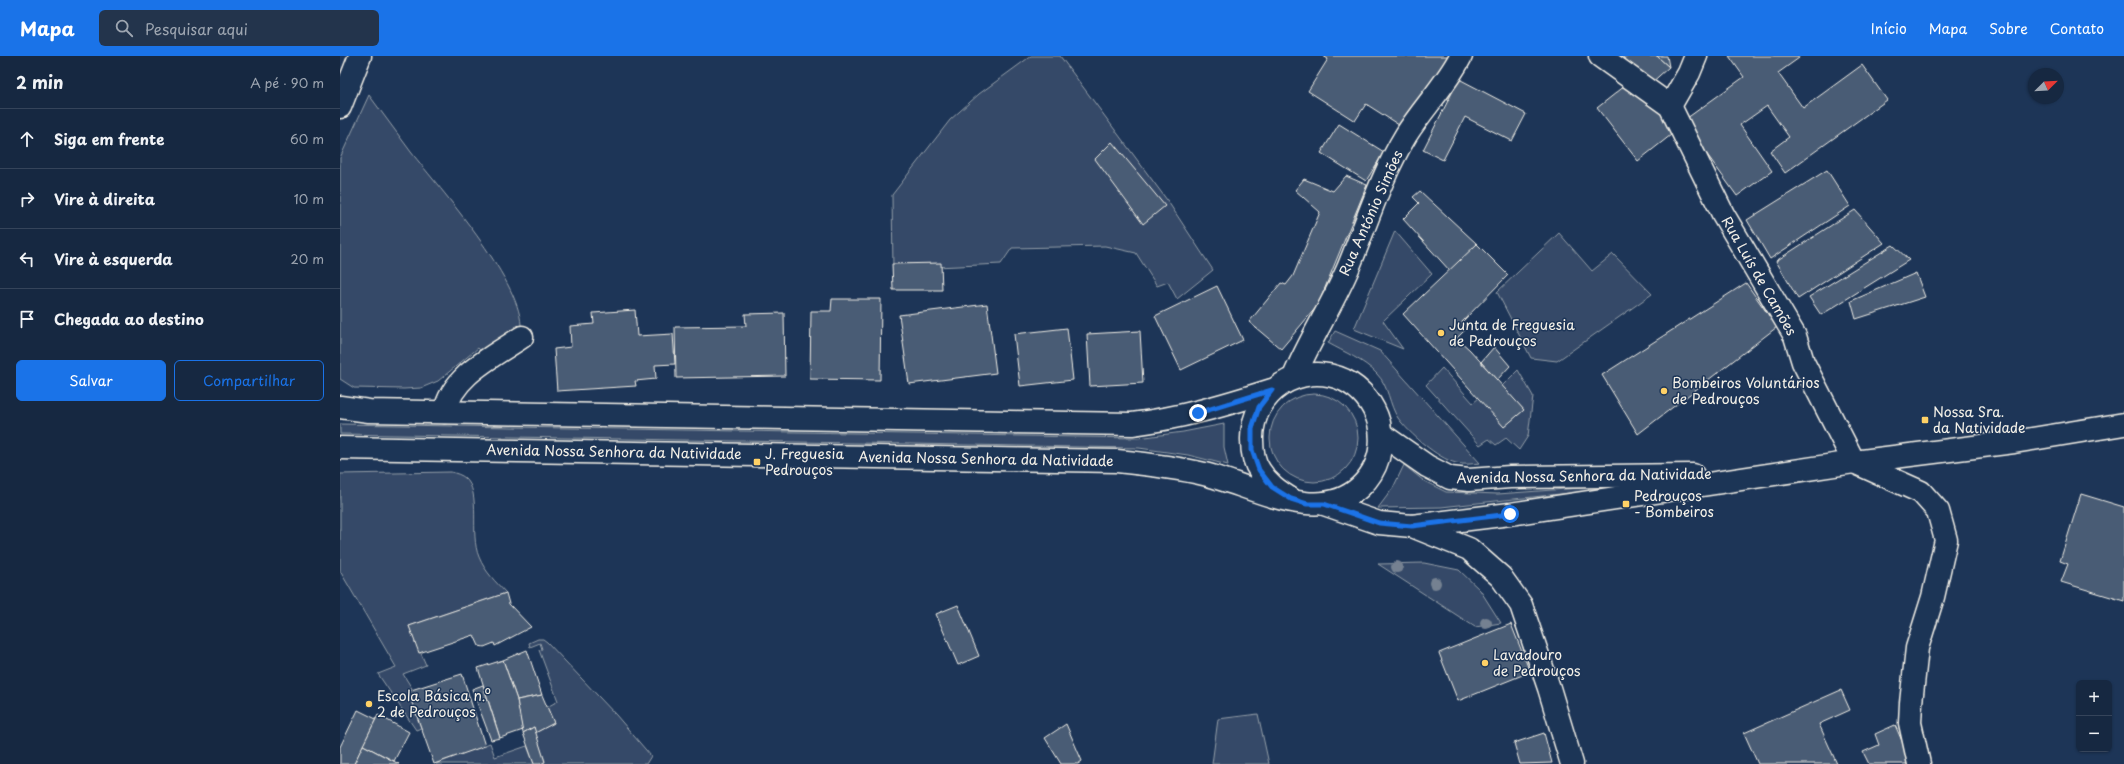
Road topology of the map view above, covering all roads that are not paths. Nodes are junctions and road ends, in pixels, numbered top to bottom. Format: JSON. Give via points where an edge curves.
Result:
{"nodes":[{"id":1,"x":360,"y":56,"type":"edge"},
{"id":2,"x":1461,"y":56,"type":"edge"},
{"id":3,"x":1600,"y":56,"type":"edge"},
{"id":4,"x":1696,"y":56,"type":"edge"},
{"id":5,"x":1670,"y":106,"type":"junction"},
{"id":6,"x":340,"y":107,"type":"edge"},
{"id":7,"x":522,"y":337,"type":"dead end"},
{"id":8,"x":1294,"y":377,"type":"junction"},
{"id":9,"x":1272,"y":390,"type":"junction"},
{"id":10,"x":340,"y":407,"type":"edge"},
{"id":11,"x":445,"y":412,"type":"junction"},
{"id":12,"x":2124,"y":424,"type":"edge"},
{"id":13,"x":1381,"y":434,"type":"junction"},
{"id":14,"x":340,"y":448,"type":"edge"},
{"id":15,"x":1854,"y":462,"type":"junction"},
{"id":16,"x":1776,"y":473,"type":"junction"},
{"id":17,"x":1291,"y":499,"type":"junction"},
{"id":18,"x":1324,"y":504,"type":"junction"},
{"id":19,"x":1412,"y":526,"type":"junction"},
{"id":20,"x":1572,"y":764,"type":"edge"},
{"id":21,"x":1919,"y":764,"type":"edge"}],
"edges":[{"from":1,"to":6,"type":"main road"},
{"from":2,"to":8,"type":"main road","name":"Rua António Simões","via":[[1445,83],[1406,135],[1374,200],[1349,266]]},
{"from":3,"to":5,"type":"main road","name":"Rua Luís de Camões"},
{"from":4,"to":5,"type":"main road"},
{"from":5,"to":15,"type":"main road","name":"Rua Luís de Camões","via":[[1723,214],[1795,336],[1803,362]]},
{"from":7,"to":11,"type":"main road","via":[[467,375],[447,402]]},
{"from":8,"to":9,"type":"main road","name":"Avenida Nossa Senhora da Natividade"},
{"from":8,"to":13,"type":"main road","name":"Avenida Nossa Senhora da Natividade","via":[[1333,375],[1352,384],[1367,397],[1377,414]]},
{"from":9,"to":11,"type":"main road","name":"Avenida Nossa Senhora da Natividade","via":[[1198,413],[1132,424]]},
{"from":9,"to":17,"type":"main road","name":"Avenida Nossa Senhora da Natividade","via":[[1259,407],[1252,428],[1252,450],[1259,470],[1272,487]]},
{"from":10,"to":11,"type":"main road","name":"Avenida Nossa Senhora da Natividade","via":[[369,411]]},
{"from":12,"to":15,"type":"main road","name":"Avenida Nossa Senhora da Natividade","via":[[2014,442]]},
{"from":13,"to":16,"type":"main road","name":"Avenida Nossa Senhora da Natividade","via":[[1427,466],[1450,478],[1469,480],[1510,477]]},
{"from":13,"to":18,"type":"main road","name":"Avenida Nossa Senhora da Natividade","via":[[1376,466],[1367,480],[1355,492],[1340,500]]},
{"from":14,"to":17,"type":"main road","name":"Avenida Nossa Senhora da Natividade","via":[[1117,461],[1159,465],[1205,474]]},
{"from":15,"to":16,"type":"main road","name":"Avenida Nossa Senhora da Natividade"},
{"from":15,"to":21,"type":"main road","via":[[1921,492],[1938,511],[1946,540],[1917,648],[1910,723]]},
{"from":16,"to":19,"type":"main road","name":"Avenida Nossa Senhora da Natividade","via":[[1510,514]]},
{"from":17,"to":18,"type":"main road","name":"Avenida Nossa Senhora da Natividade","via":[[1307,504]]},
{"from":18,"to":19,"type":"main road","name":"Avenida Nossa Senhora da Natividade","via":[[1379,523]]},
{"from":19,"to":20,"type":"main road","via":[[1469,550],[1501,577],[1521,605]]}]}
